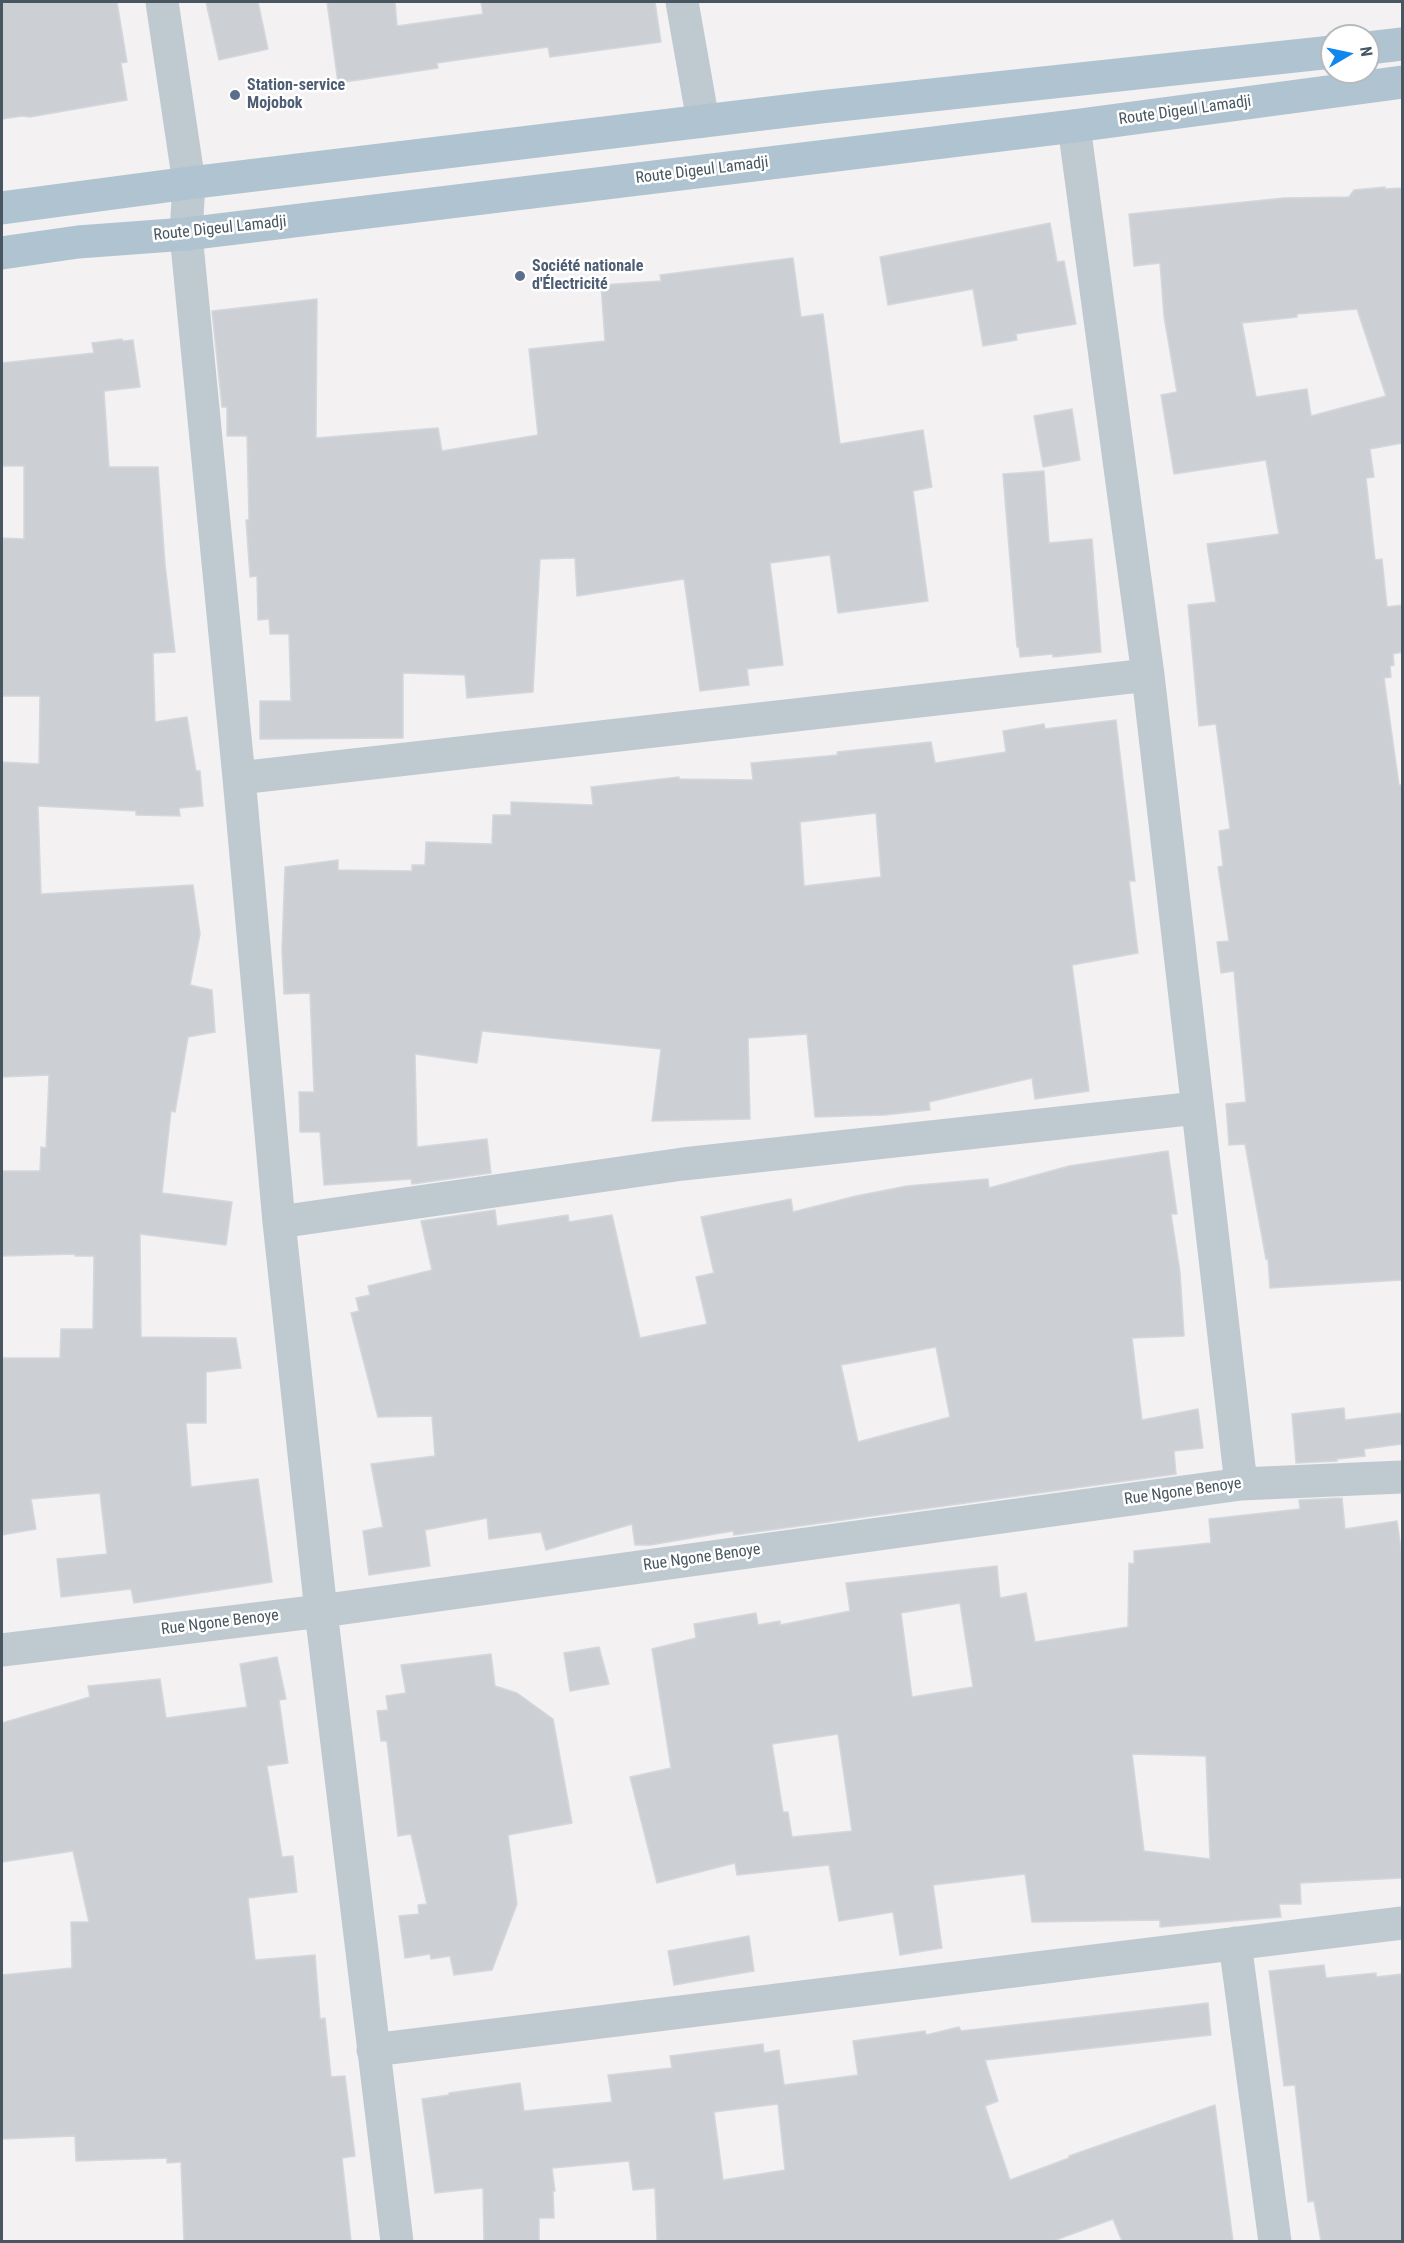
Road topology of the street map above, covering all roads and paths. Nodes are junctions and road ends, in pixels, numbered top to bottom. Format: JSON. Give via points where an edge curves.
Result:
{"nodes":[{"id":1,"x":162,"y":2,"type":"edge"},
{"id":2,"x":682,"y":2,"type":"edge"},
{"id":3,"x":1402,"y":44,"type":"edge"},
{"id":4,"x":1380,"y":47,"type":"edge"},
{"id":5,"x":1320,"y":53,"type":"edge"},
{"id":6,"x":1402,"y":82,"type":"edge"},
{"id":7,"x":703,"y":121,"type":"junction"},
{"id":8,"x":1074,"y":126,"type":"junction"},
{"id":9,"x":189,"y":183,"type":"junction"},
{"id":10,"x":2,"y":208,"type":"edge"},
{"id":11,"x":186,"y":234,"type":"junction"},
{"id":12,"x":2,"y":253,"type":"edge"},
{"id":13,"x":1148,"y":675,"type":"junction"},
{"id":14,"x":239,"y":778,"type":"junction"},
{"id":15,"x":1197,"y":1108,"type":"junction"},
{"id":16,"x":279,"y":1222,"type":"junction"},
{"id":17,"x":1402,"y":1477,"type":"edge"},
{"id":18,"x":1241,"y":1484,"type":"junction"},
{"id":19,"x":321,"y":1611,"type":"junction"},
{"id":20,"x":2,"y":1650,"type":"edge"},
{"id":21,"x":1402,"y":1923,"type":"edge"},
{"id":22,"x":1235,"y":1943,"type":"junction"},
{"id":23,"x":373,"y":2050,"type":"junction"},
{"id":24,"x":397,"y":2241,"type":"edge"},
{"id":25,"x":1275,"y":2241,"type":"edge"}],
"edges":[{"from":1,"to":9,"type":"street"},
{"from":2,"to":7,"type":"street"},
{"from":3,"to":4,"type":"main road"},
{"from":5,"to":7,"type":"main road"},
{"from":6,"to":8,"type":"main road","name":"Route Digeul Lamadji"},
{"from":7,"to":9,"type":"main road"},
{"from":8,"to":11,"type":"main road","name":"Route Digeul Lamadji"},
{"from":8,"to":13,"type":"street"},
{"from":9,"to":10,"type":"main road"},
{"from":9,"to":11,"type":"street"},
{"from":11,"to":12,"type":"main road","name":"Route Digeul Lamadji","via":[[78,242]]},
{"from":11,"to":14,"type":"street"},
{"from":13,"to":14,"type":"street"},
{"from":13,"to":15,"type":"street"},
{"from":14,"to":16,"type":"street"},
{"from":15,"to":16,"type":"street","via":[[683,1164]]},
{"from":15,"to":18,"type":"street"},
{"from":16,"to":19,"type":"street"},
{"from":17,"to":18,"type":"street","name":"Rue Ngone Benoye"},
{"from":18,"to":19,"type":"street","name":"Rue Ngone Benoye"},
{"from":19,"to":20,"type":"street","name":"Rue Ngone Benoye"},
{"from":19,"to":23,"type":"street"},
{"from":21,"to":22,"type":"street"},
{"from":22,"to":23,"type":"street"},
{"from":22,"to":25,"type":"street"},
{"from":23,"to":24,"type":"street"}]}
